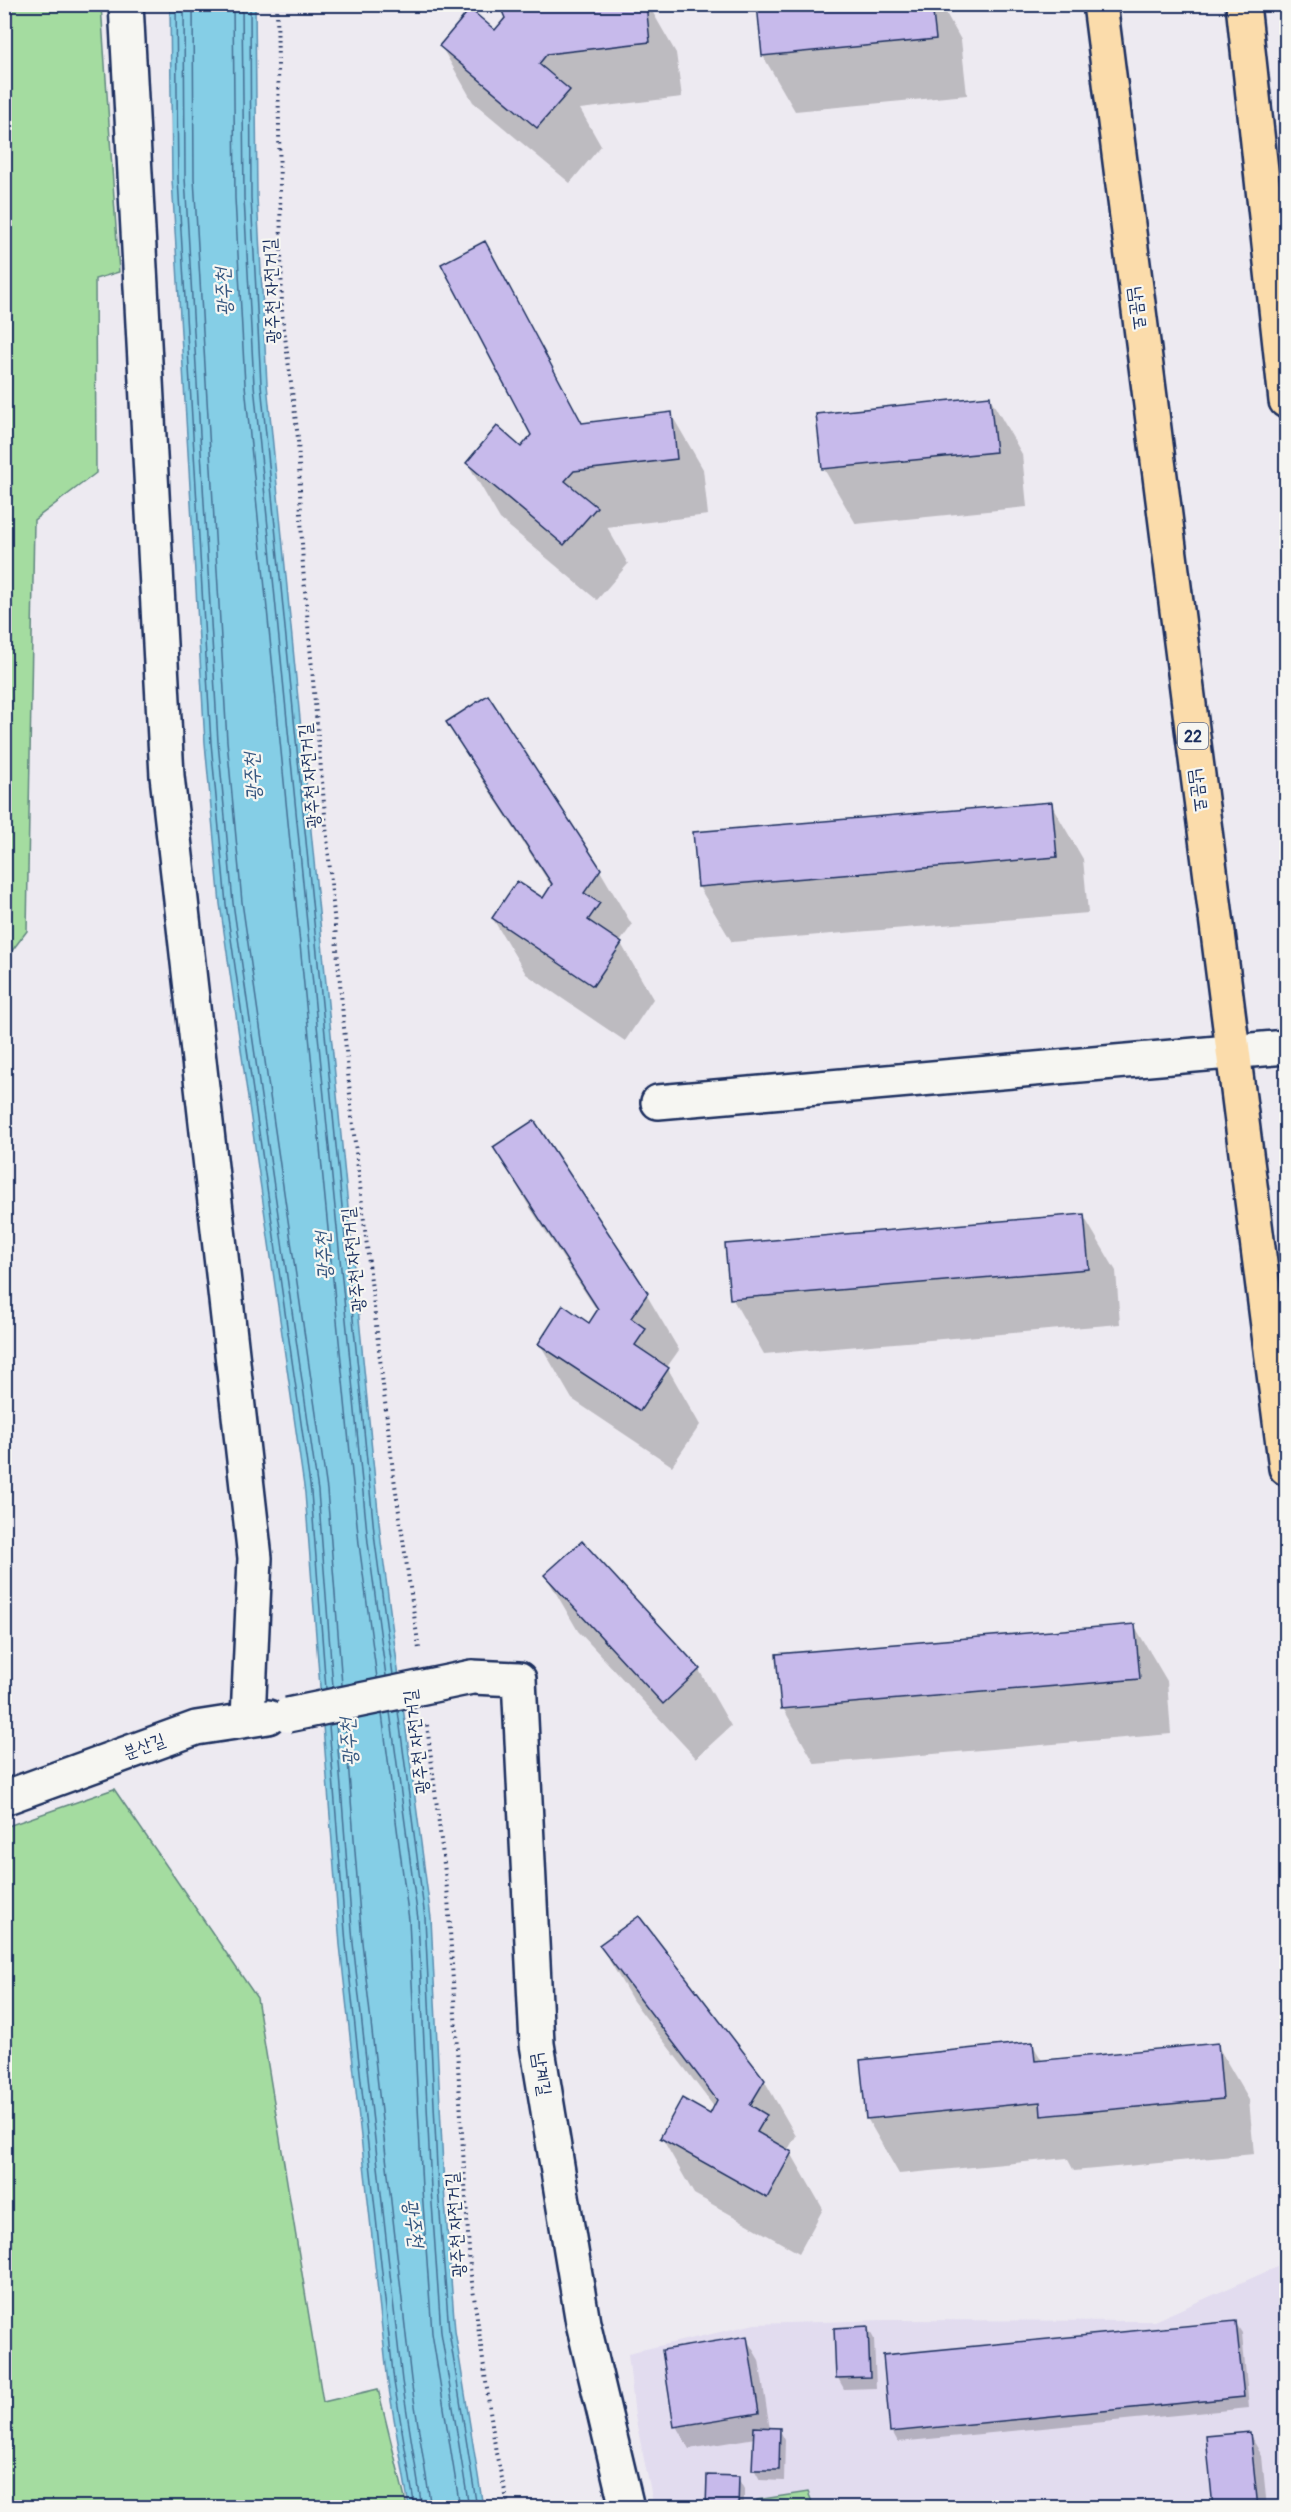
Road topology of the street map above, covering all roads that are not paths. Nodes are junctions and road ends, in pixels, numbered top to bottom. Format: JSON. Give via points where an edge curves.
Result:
{"nodes":[{"id":1,"x":126,"y":4,"type":"edge"},
{"id":2,"x":1100,"y":4,"type":"edge"},
{"id":3,"x":1243,"y":4,"type":"edge"},
{"id":4,"x":1287,"y":401,"type":"edge"},
{"id":5,"x":1287,"y":1047,"type":"edge"},
{"id":6,"x":1233,"y":1051,"type":"junction"},
{"id":7,"x":658,"y":1102,"type":"dead end"},
{"id":8,"x":1287,"y":1468,"type":"edge"},
{"id":9,"x":472,"y":1677,"type":"joint"},
{"id":10,"x":248,"y":1719,"type":"junction"},
{"id":11,"x":4,"y":1798,"type":"edge"},
{"id":12,"x":627,"y":2508,"type":"edge"}],
"edges":[{"from":1,"to":10,"type":"street","via":[[167,776],[255,1558]]},
{"from":2,"to":6,"type":"main road","name":"남문로","number":"22"},
{"from":3,"to":4,"type":"main road"},
{"from":5,"to":6,"type":"street"},
{"from":6,"to":7,"type":"street"},
{"from":6,"to":8,"type":"main road","name":"남문로","number":"22"},
{"from":9,"to":10,"type":"street","name":"분산길","bridge":true,"via":[[288,1715]]},
{"from":9,"to":12,"type":"street","name":"남계길","via":[[519,1679],[537,2044],[581,2313]]},
{"from":10,"to":11,"type":"street","name":"분산길","via":[[196,1728]]}]}
